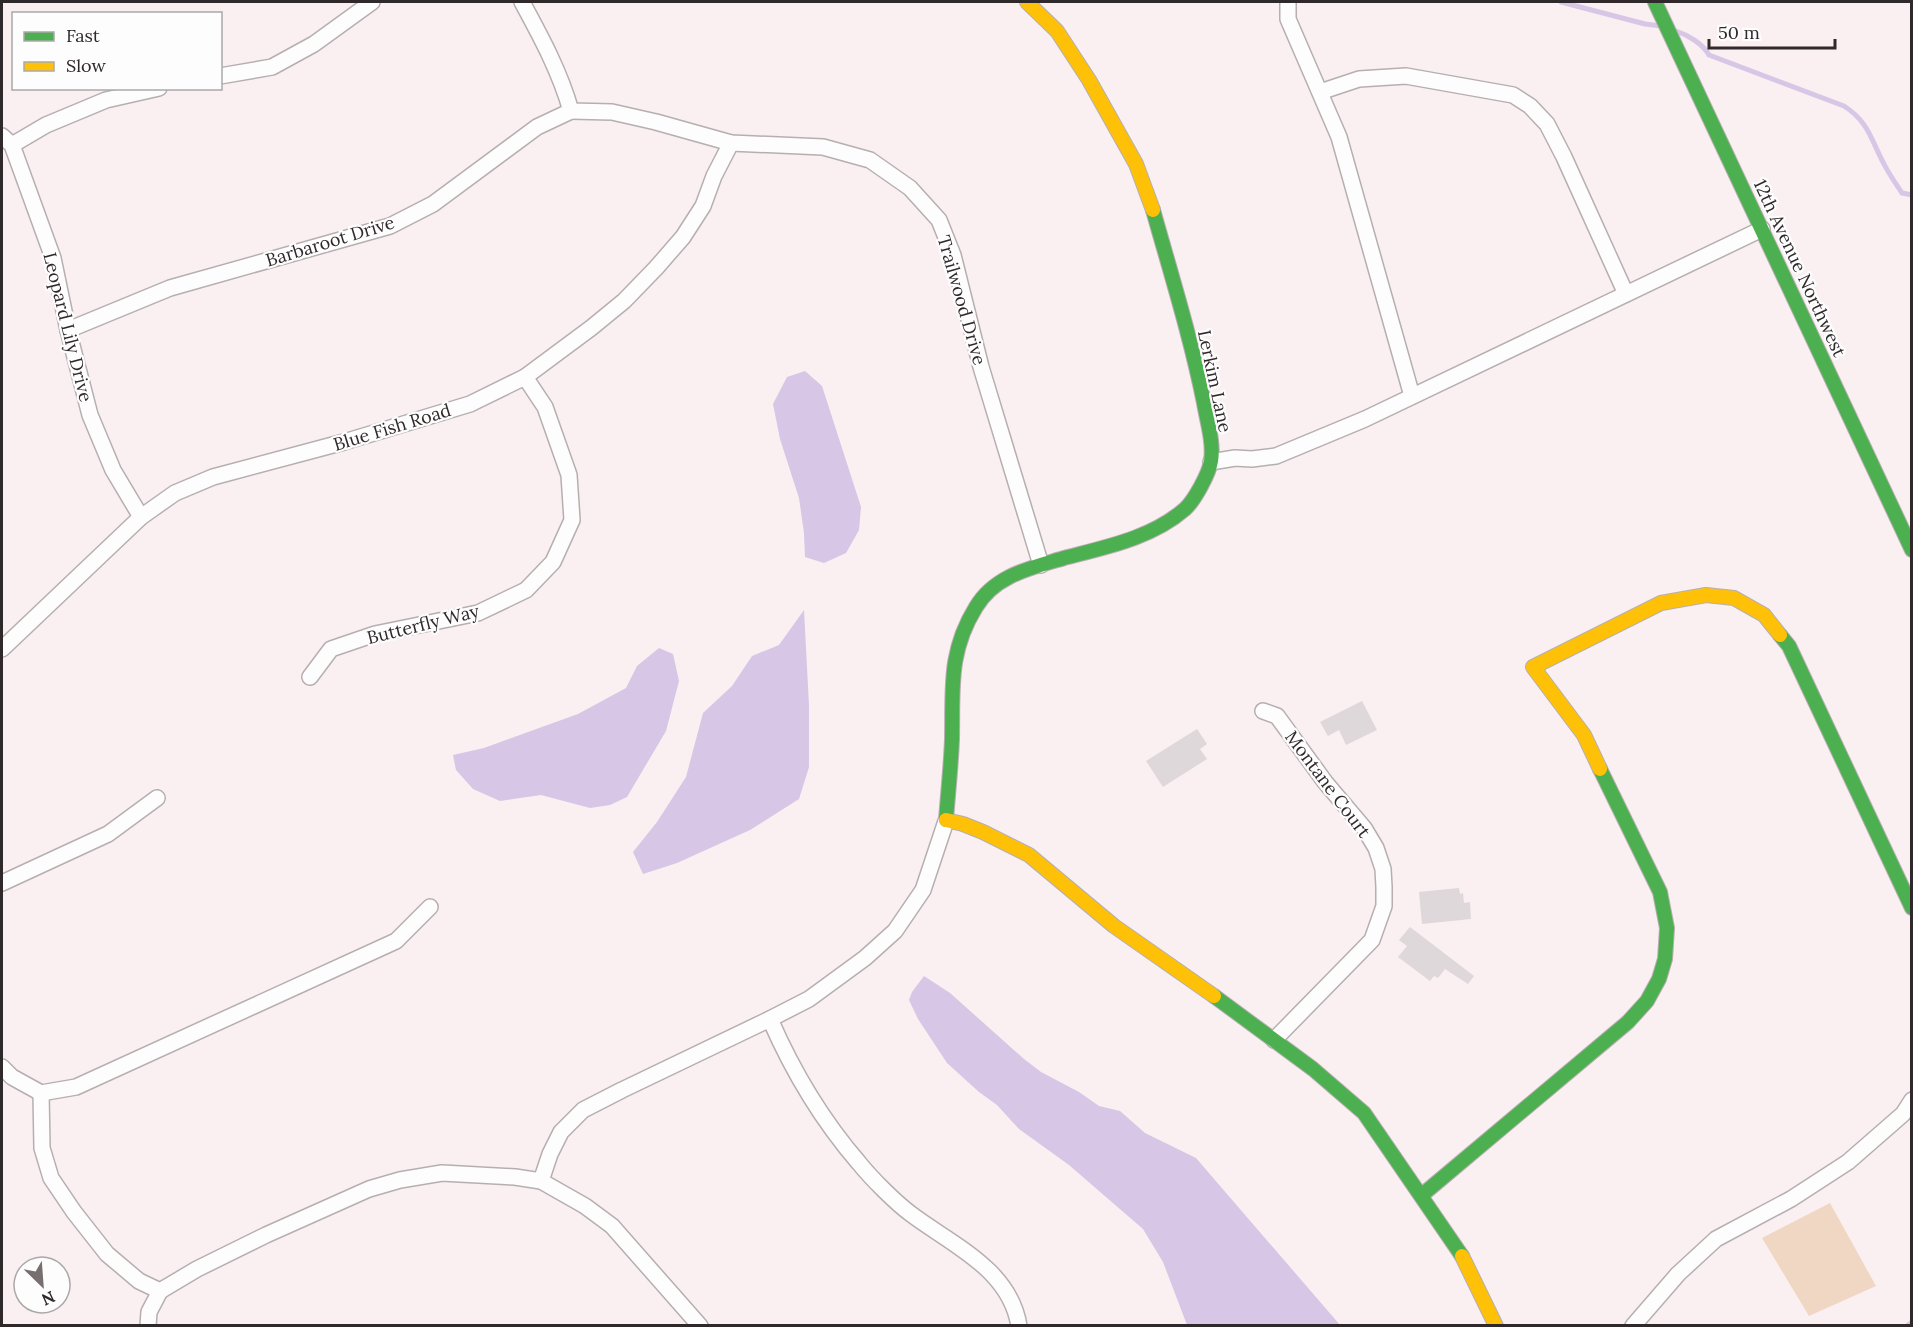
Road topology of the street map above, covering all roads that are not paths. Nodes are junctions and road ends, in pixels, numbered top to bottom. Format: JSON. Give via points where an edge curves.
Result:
{"nodes":[{"id":1,"x":372,"y":2,"type":"edge"},
{"id":2,"x":522,"y":2,"type":"edge"},
{"id":3,"x":1027,"y":2,"type":"edge"},
{"id":4,"x":1288,"y":2,"type":"edge"},
{"id":5,"x":1656,"y":2,"type":"edge"},
{"id":6,"x":222,"y":76,"type":"edge"},
{"id":7,"x":150,"y":90,"type":"edge"},
{"id":8,"x":1320,"y":92,"type":"junction"},
{"id":9,"x":572,"y":111,"type":"junction"},
{"id":10,"x":7,"y":140,"type":"edge"},
{"id":11,"x":731,"y":143,"type":"junction"},
{"id":12,"x":1762,"y":229,"type":"junction"},
{"id":13,"x":1626,"y":294,"type":"junction"},
{"id":14,"x":68,"y":330,"type":"junction"},
{"id":15,"x":525,"y":378,"type":"junction"},
{"id":16,"x":1412,"y":396,"type":"junction"},
{"id":17,"x":1211,"y":462,"type":"junction"},
{"id":18,"x":141,"y":516,"type":"junction"},
{"id":19,"x":1911,"y":550,"type":"edge"},
{"id":20,"x":1041,"y":565,"type":"junction"},
{"id":21,"x":2,"y":649,"type":"edge"},
{"id":22,"x":310,"y":678,"type":"dead end"},
{"id":23,"x":1263,"y":711,"type":"dead end"},
{"id":24,"x":157,"y":798,"type":"dead end"},
{"id":25,"x":946,"y":821,"type":"junction"},
{"id":26,"x":2,"y":883,"type":"edge"},
{"id":27,"x":430,"y":908,"type":"dead end"},
{"id":28,"x":1911,"y":909,"type":"edge"},
{"id":29,"x":770,"y":1019,"type":"junction"},
{"id":30,"x":1274,"y":1040,"type":"junction"},
{"id":31,"x":2,"y":1067,"type":"edge"},
{"id":32,"x":41,"y":1093,"type":"junction"},
{"id":33,"x":1911,"y":1100,"type":"edge"},
{"id":34,"x":542,"y":1181,"type":"junction"},
{"id":35,"x":1422,"y":1195,"type":"junction"},
{"id":36,"x":160,"y":1291,"type":"junction"},
{"id":37,"x":148,"y":1326,"type":"edge"},
{"id":38,"x":700,"y":1326,"type":"edge"},
{"id":39,"x":1019,"y":1326,"type":"edge"},
{"id":40,"x":1496,"y":1326,"type":"edge"},
{"id":41,"x":1633,"y":1326,"type":"edge"}],
"edges":[{"from":1,"to":6,"type":"street","via":[[314,44],[272,67]]},
{"from":2,"to":9,"type":"street","via":[[549,51]]},
{"from":3,"to":17,"type":"street","name":"Lerkim Lane","via":[[1057,31],[1136,164],[1153,208],[1197,369],[1210,435]]},
{"from":4,"to":8,"type":"street","via":[[1288,19]]},
{"from":5,"to":12,"type":"street","name":"12th Avenue Northwest"},
{"from":7,"to":10,"type":"street","via":[[106,100]]},
{"from":8,"to":13,"type":"street","via":[[1359,79],[1406,76],[1513,95],[1530,106],[1547,124],[1564,157]]},
{"from":8,"to":16,"type":"street","via":[[1339,137]]},
{"from":9,"to":11,"type":"street","name":"Trailwood Drive","via":[[612,112]]},
{"from":9,"to":14,"type":"street","name":"Barbaroot Drive","via":[[537,127],[433,204],[390,226],[170,288]]},
{"from":10,"to":14,"type":"street","name":"Leopard Lily Drive","via":[[53,258]]},
{"from":11,"to":15,"type":"street","name":"Blue Fish Road","via":[[703,206],[656,268],[615,308]]},
{"from":11,"to":20,"type":"street","name":"Trailwood Drive","via":[[823,147],[870,160],[910,188],[939,220],[953,255],[981,367]]},
{"from":12,"to":13,"type":"street"},
{"from":12,"to":19,"type":"street","name":"12th Avenue Northwest"},
{"from":13,"to":16,"type":"street"},
{"from":14,"to":18,"type":"street","name":"Leopard Lily Drive","via":[[90,415],[113,470]]},
{"from":15,"to":18,"type":"street","name":"Blue Fish Road","via":[[470,404],[213,477],[175,493]]},
{"from":15,"to":22,"type":"street","name":"Butterfly Way","via":[[545,407],[569,475],[572,520],[554,562],[526,590],[478,613],[375,634],[331,649]]},
{"from":16,"to":17,"type":"street","via":[[1276,456]]},
{"from":17,"to":20,"type":"street","name":"Lerkim Lane","via":[[1187,507],[1167,524],[1126,541]]},
{"from":18,"to":21,"type":"street","name":"Blue Fish Road"},
{"from":20,"to":25,"type":"street","name":"Lerkim Lane","via":[[1004,578],[987,591],[965,627],[955,656]]},
{"from":23,"to":30,"type":"street","name":"Montane Court","via":[[1277,716],[1364,828],[1380,858],[1384,887],[1384,906],[1372,940]]},
{"from":24,"to":26,"type":"street","via":[[108,834]]},
{"from":25,"to":29,"type":"street","via":[[923,890],[895,931],[809,999]]},
{"from":25,"to":30,"type":"street","via":[[983,831],[1029,855],[1114,926]]},
{"from":27,"to":32,"type":"street","via":[[396,941],[76,1087]]},
{"from":28,"to":35,"type":"street","via":[[1789,646],[1764,615],[1734,598],[1683,598],[1661,603],[1533,667],[1584,735],[1660,892],[1667,928],[1665,959],[1647,1001],[1628,1022]]},
{"from":29,"to":34,"type":"street","via":[[583,1110],[561,1132]]},
{"from":29,"to":39,"type":"street","via":[[788,1060],[818,1109],[859,1164],[910,1213],[977,1259],[1006,1288]]},
{"from":30,"to":35,"type":"street","via":[[1364,1113]]},
{"from":31,"to":32,"type":"street"},
{"from":32,"to":36,"type":"street","via":[[42,1148],[51,1178],[107,1254],[139,1281]]},
{"from":33,"to":41,"type":"street","via":[[1903,1114],[1848,1162],[1716,1239],[1678,1274]]},
{"from":34,"to":36,"type":"street","via":[[442,1173],[400,1180],[369,1189],[267,1234]]},
{"from":34,"to":38,"type":"street","via":[[612,1226]]},
{"from":35,"to":40,"type":"street","via":[[1461,1254]]},
{"from":36,"to":37,"type":"street","via":[[149,1312]]}]}
